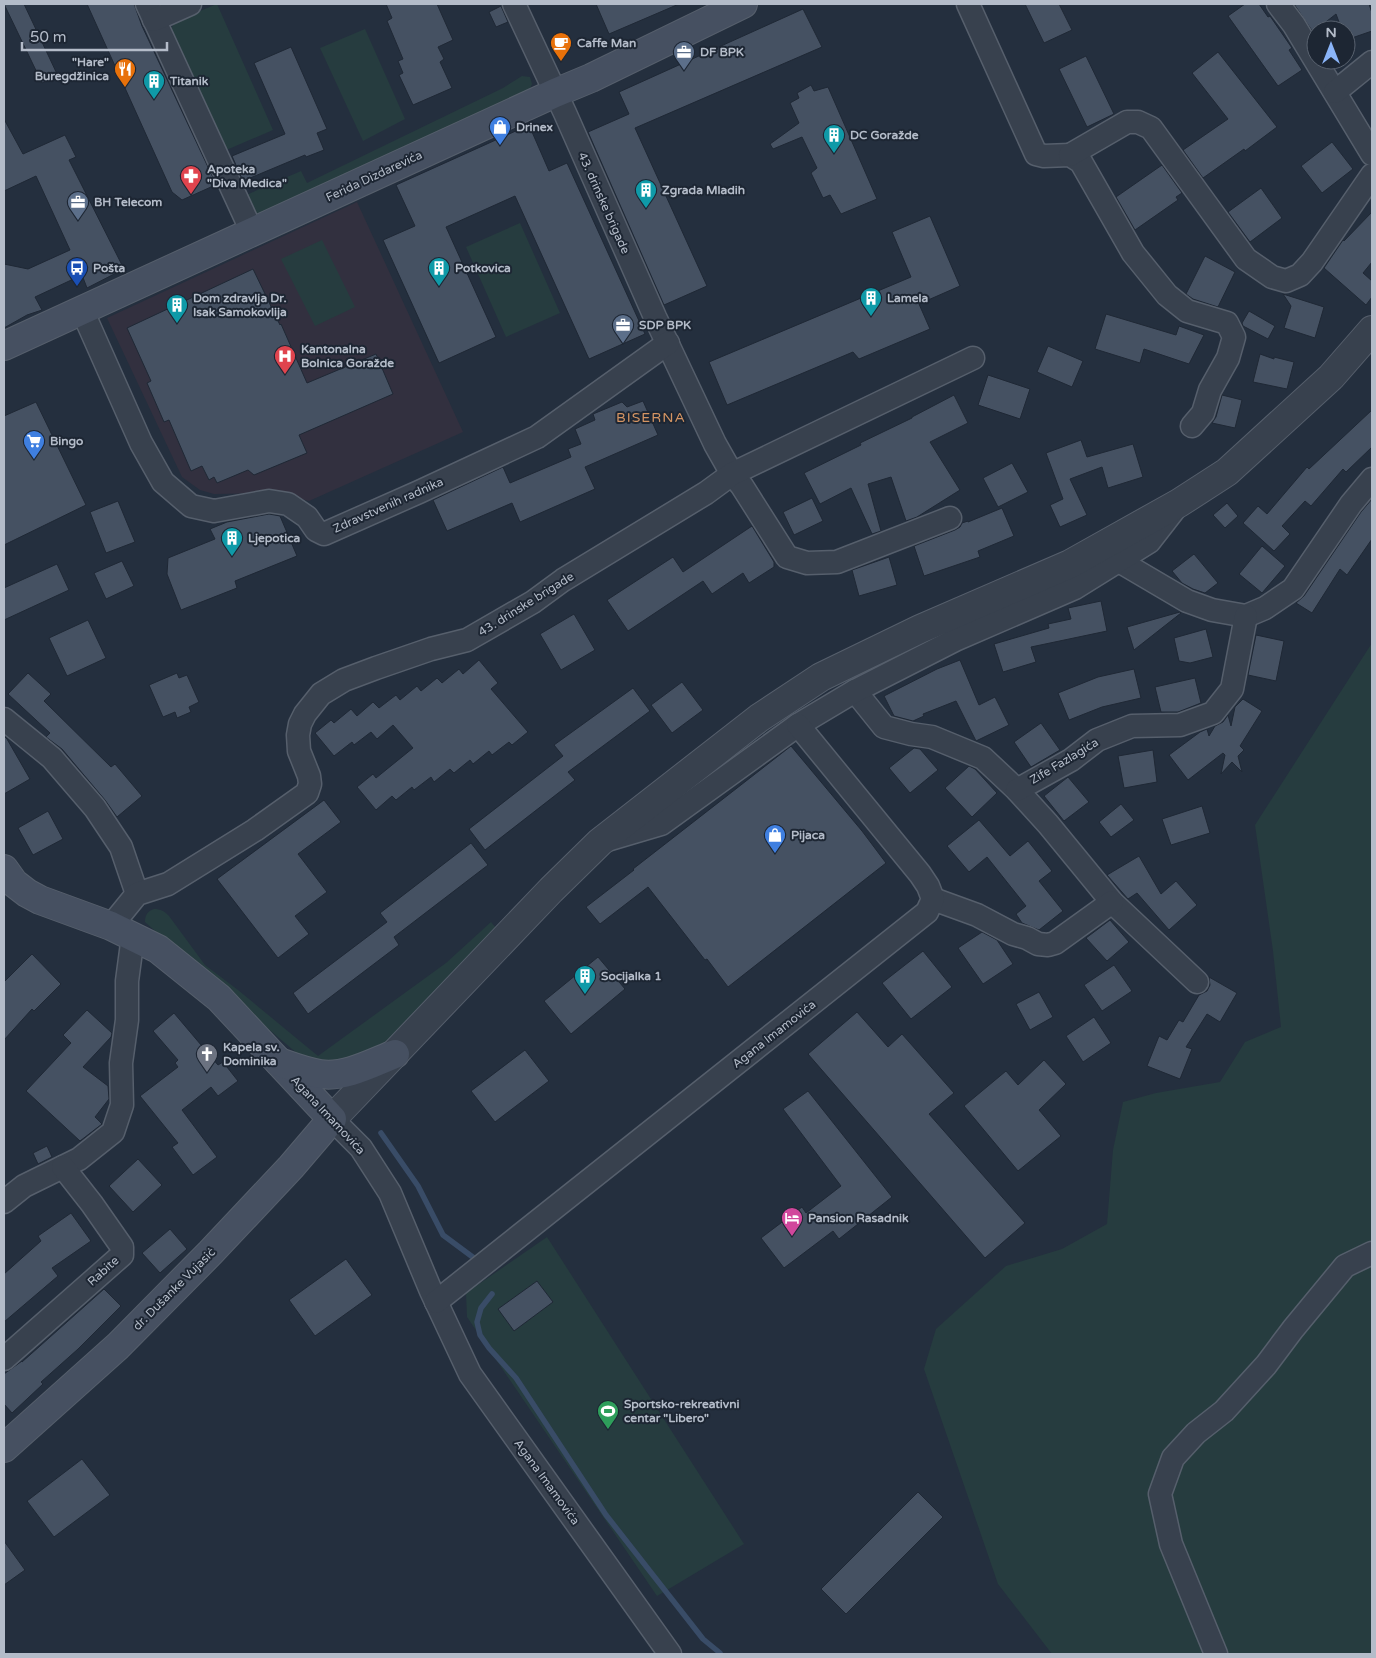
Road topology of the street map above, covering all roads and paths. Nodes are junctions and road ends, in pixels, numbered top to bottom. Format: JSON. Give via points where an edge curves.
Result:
{"nodes":[{"id":1,"x":190,"y":4,"type":"edge"},
{"id":2,"x":514,"y":4,"type":"edge"},
{"id":3,"x":743,"y":4,"type":"edge"},
{"id":4,"x":968,"y":4,"type":"edge"},
{"id":5,"x":1278,"y":4,"type":"edge"},
{"id":6,"x":150,"y":12,"type":"edge"},
{"id":7,"x":1372,"y":62,"type":"edge"},
{"id":8,"x":1335,"y":92,"type":"junction"},
{"id":9,"x":555,"y":93,"type":"junction"},
{"id":10,"x":1372,"y":154,"type":"edge"},
{"id":11,"x":1070,"y":155,"type":"junction"},
{"id":12,"x":1372,"y":176,"type":"edge"},
{"id":13,"x":252,"y":232,"type":"junction"},
{"id":14,"x":82,"y":310,"type":"junction"},
{"id":15,"x":1372,"y":330,"type":"edge"},
{"id":16,"x":668,"y":343,"type":"junction"},
{"id":17,"x":4,"y":346,"type":"edge"},
{"id":18,"x":973,"y":358,"type":"dead end"},
{"id":19,"x":1192,"y":426,"type":"dead end"},
{"id":20,"x":732,"y":474,"type":"junction"},
{"id":21,"x":1372,"y":479,"type":"edge"},
{"id":22,"x":1179,"y":503,"type":"junction"},
{"id":23,"x":950,"y":518,"type":"dead end"},
{"id":24,"x":1118,"y":561,"type":"junction"},
{"id":25,"x":1246,"y":616,"type":"junction"},
{"id":26,"x":855,"y":691,"type":"junction"},
{"id":27,"x":4,"y":719,"type":"edge"},
{"id":28,"x":798,"y":725,"type":"junction"},
{"id":29,"x":1017,"y":790,"type":"junction"},
{"id":30,"x":600,"y":842,"type":"junction"},
{"id":31,"x":7,"y":881,"type":"edge"},
{"id":32,"x":137,"y":894,"type":"junction"},
{"id":33,"x":933,"y":899,"type":"junction"},
{"id":34,"x":1112,"y":902,"type":"junction"},
{"id":35,"x":122,"y":931,"type":"junction"},
{"id":36,"x":1197,"y":982,"type":"dead end"},
{"id":37,"x":394,"y":1054,"type":"junction"},
{"id":38,"x":278,"y":1061,"type":"junction"},
{"id":39,"x":332,"y":1119,"type":"junction"},
{"id":40,"x":63,"y":1167,"type":"junction"},
{"id":41,"x":4,"y":1202,"type":"edge"},
{"id":42,"x":1372,"y":1253,"type":"edge"},
{"id":43,"x":436,"y":1302,"type":"junction"},
{"id":44,"x":4,"y":1359,"type":"edge"},
{"id":45,"x":4,"y":1448,"type":"edge"},
{"id":46,"x":670,"y":1654,"type":"edge"},
{"id":47,"x":1216,"y":1654,"type":"edge"}],
"edges":[{"from":1,"to":6,"type":"street"},
{"from":2,"to":9,"type":"street","name":"43. drinske brigade"},
{"from":3,"to":9,"type":"main road","name":"Ferida Dizdarevića"},
{"from":4,"to":11,"type":"street","via":[[1036,154]]},
{"from":5,"to":8,"type":"street"},
{"from":6,"to":13,"type":"street"},
{"from":7,"to":8,"type":"street"},
{"from":8,"to":10,"type":"street"},
{"from":9,"to":13,"type":"main road","name":"Ferida Dizdarevića"},
{"from":9,"to":16,"type":"street","name":"43. drinske brigade"},
{"from":11,"to":12,"type":"street","via":[[1127,122],[1138,122],[1151,128],[1246,259],[1272,277],[1286,281],[1300,275],[1312,262]]},
{"from":11,"to":19,"type":"street","via":[[1081,162],[1134,252],[1167,296],[1187,311],[1227,322],[1234,337],[1203,413]]},
{"from":13,"to":14,"type":"main road","name":"Ferida Dizdarevića"},
{"from":14,"to":16,"type":"street","name":"Zdravstvenih radnika","via":[[141,443],[163,482],[191,506],[214,511],[268,501],[288,504],[324,534],[537,438]]},
{"from":14,"to":17,"type":"main road","name":"Ferida Dizdarevića"},
{"from":15,"to":22,"type":"street","via":[[1332,377],[1234,465]]},
{"from":16,"to":20,"type":"street","name":"43. drinske brigade"},
{"from":18,"to":20,"type":"street","name":"43. drinske brigade"},
{"from":20,"to":23,"type":"street","name":"43. drinske brigade","via":[[788,556],[807,563],[837,562]]},
{"from":20,"to":32,"type":"street","name":"43. drinske brigade","via":[[533,602],[467,640],[431,648],[376,668],[344,680],[321,694],[305,714],[298,735],[299,752],[309,776],[307,793],[168,884]]},
{"from":21,"to":25,"type":"street","via":[[1293,589],[1265,608]]},
{"from":22,"to":24,"type":"street","via":[[1149,542]]},
{"from":22,"to":30,"type":"street","via":[[1070,564],[920,629],[821,677],[759,718]]},
{"from":24,"to":25,"type":"street","via":[[1187,601],[1212,610]]},
{"from":24,"to":26,"type":"street","via":[[1075,588],[954,640]]},
{"from":25,"to":29,"type":"street","name":"Zife Fazlagića","via":[[1232,688],[1213,713],[1180,725],[1132,726],[1097,740],[1071,760]]},
{"from":26,"to":28,"type":"street"},
{"from":26,"to":29,"type":"street","name":"Zife Fazlagića","via":[[884,727],[932,737],[983,758]]},
{"from":27,"to":32,"type":"street","via":[[52,758],[95,808],[121,847]]},
{"from":28,"to":30,"type":"street","via":[[661,824]]},
{"from":28,"to":33,"type":"street","via":[[920,874]]},
{"from":29,"to":34,"type":"street","name":"Zife Fazlagića"},
{"from":30,"to":37,"type":"street"},
{"from":31,"to":35,"type":"main road","name":"Agana Imamovića","via":[[40,900]]},
{"from":32,"to":35,"type":"street"},
{"from":33,"to":34,"type":"street","via":[[976,915],[1013,934],[1048,945]]},
{"from":33,"to":43,"type":"street","name":"Agana Imamovića","via":[[927,912]]},
{"from":34,"to":36,"type":"street","name":"Zife Fazlagića"},
{"from":35,"to":38,"type":"main road","name":"Agana Imamovića","via":[[158,949],[203,984]]},
{"from":35,"to":40,"type":"street","via":[[127,981],[127,1020],[121,1063],[122,1105],[113,1132],[79,1159]]},
{"from":37,"to":38,"type":"main road","via":[[342,1073],[322,1075]]},
{"from":37,"to":39,"type":"street"},
{"from":38,"to":39,"type":"main road","name":"Agana Imamovića"},
{"from":39,"to":43,"type":"street","name":"Agana Imamovića","via":[[361,1148],[390,1193]]},
{"from":39,"to":45,"type":"main road","name":"dr. Dušanke Vujasić","via":[[292,1168],[124,1340]]},
{"from":40,"to":41,"type":"street","via":[[24,1186]]},
{"from":40,"to":44,"type":"street","name":"Rabite","via":[[122,1248],[122,1255]]},
{"from":42,"to":47,"type":"street","via":[[1345,1266],[1266,1365],[1224,1411],[1196,1433],[1173,1458],[1160,1494],[1170,1544]]},
{"from":43,"to":46,"type":"street","name":"Agana Imamovića","via":[[470,1374]]}]}
